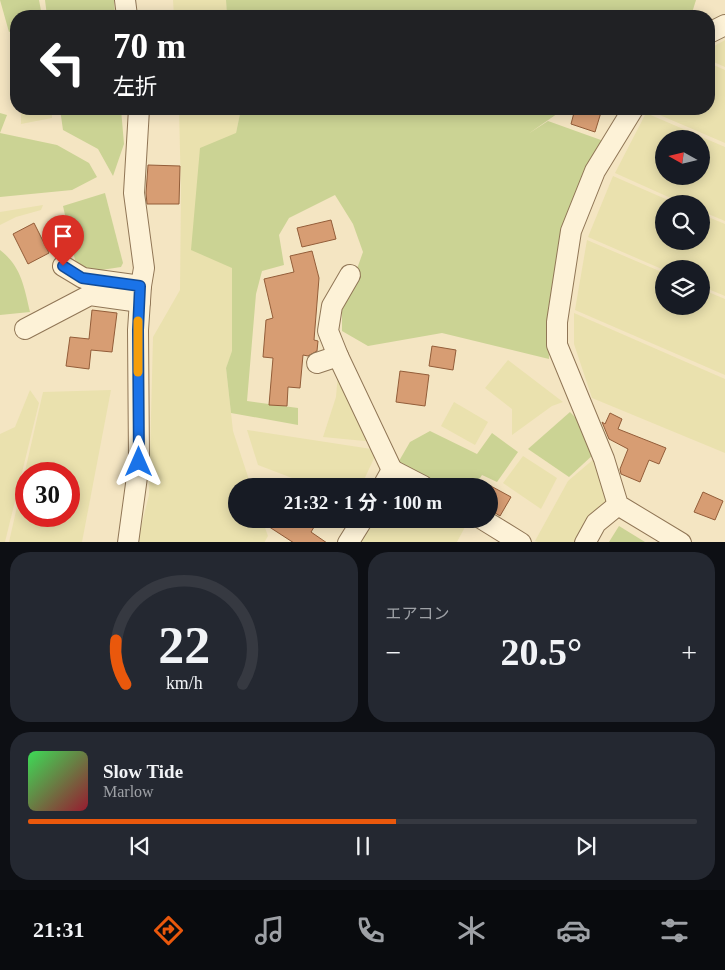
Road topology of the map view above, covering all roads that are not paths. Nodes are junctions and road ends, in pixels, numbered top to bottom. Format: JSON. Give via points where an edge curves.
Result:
{"nodes":[{"id":1,"x":138,"y":115,"type":"edge"},
{"id":2,"x":629,"y":115,"type":"edge"},
{"id":3,"x":63,"y":266,"type":"dead end"},
{"id":4,"x":350,"y":275,"type":"dead end"},
{"id":5,"x":140,"y":294,"type":"junction"},
{"id":6,"x":26,"y":328,"type":"dead end"},
{"id":7,"x":338,"y":356,"type":"junction"},
{"id":8,"x":317,"y":363,"type":"dead end"},
{"id":9,"x":387,"y":478,"type":"edge"},
{"id":10,"x":618,"y":505,"type":"junction"},
{"id":11,"x":357,"y":528,"type":"edge"},
{"id":12,"x":497,"y":528,"type":"edge"},
{"id":13,"x":128,"y":542,"type":"edge"},
{"id":14,"x":348,"y":542,"type":"edge"},
{"id":15,"x":521,"y":542,"type":"edge"},
{"id":16,"x":585,"y":542,"type":"edge"},
{"id":17,"x":681,"y":542,"type":"edge"}],
"edges":[{"from":1,"to":5,"type":"street","via":[[134,193],[144,268]]},
{"from":2,"to":10,"type":"street","via":[[595,171],[571,232],[557,322],[557,345],[604,459]]},
{"from":3,"to":5,"type":"street","via":[[82,278]]},
{"from":4,"to":7,"type":"street","via":[[332,306],[328,331]]},
{"from":5,"to":6,"type":"street","via":[[90,295]]},
{"from":5,"to":13,"type":"street","via":[[139,462]]},
{"from":7,"to":8,"type":"street"},
{"from":7,"to":9,"type":"street"},
{"from":10,"to":16,"type":"street","via":[[596,523]]},
{"from":10,"to":17,"type":"street"},
{"from":11,"to":14,"type":"street"},
{"from":12,"to":15,"type":"street"}]}
